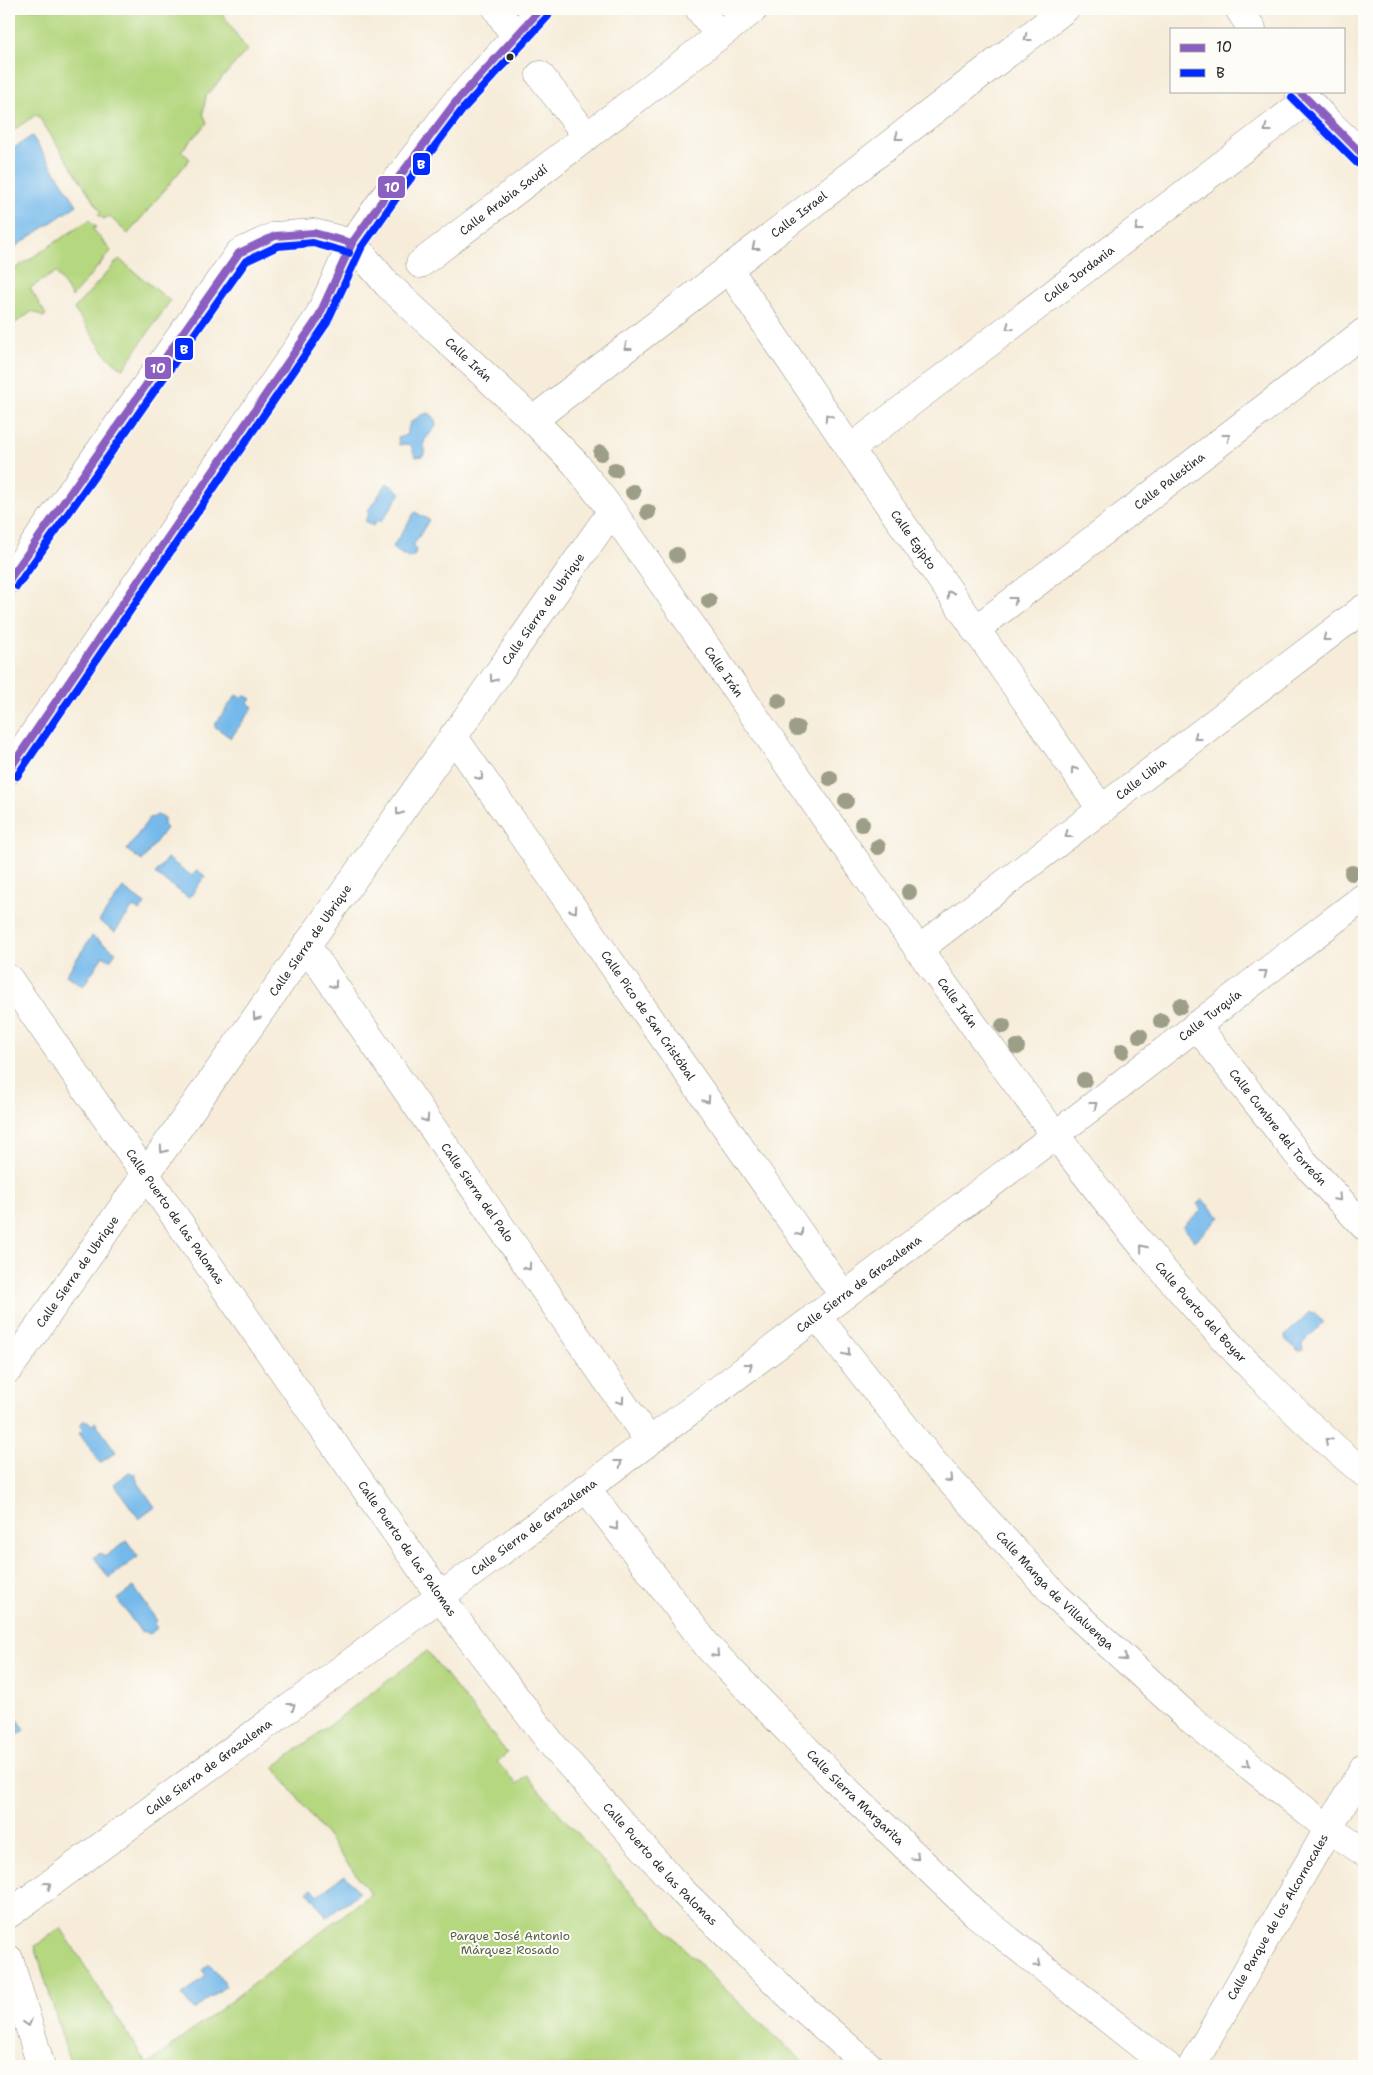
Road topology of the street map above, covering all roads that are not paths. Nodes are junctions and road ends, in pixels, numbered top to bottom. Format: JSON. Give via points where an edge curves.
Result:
{"nodes":[{"id":1,"x":497,"y":9,"type":"edge"},
{"id":2,"x":541,"y":9,"type":"edge"},
{"id":3,"x":699,"y":9,"type":"edge"},
{"id":4,"x":754,"y":9,"type":"edge"},
{"id":5,"x":1065,"y":9,"type":"edge"},
{"id":6,"x":1239,"y":9,"type":"edge"},
{"id":7,"x":1251,"y":28,"type":"edge"},
{"id":8,"x":719,"y":35,"type":"junction"},
{"id":9,"x":515,"y":37,"type":"junction"},
{"id":10,"x":540,"y":75,"type":"dead end"},
{"id":11,"x":1303,"y":96,"type":"edge"},
{"id":12,"x":587,"y":136,"type":"junction"},
{"id":13,"x":1364,"y":156,"type":"edge"},
{"id":14,"x":352,"y":244,"type":"junction"},
{"id":15,"x":420,"y":264,"type":"dead end"},
{"id":16,"x":728,"y":268,"type":"junction"},
{"id":17,"x":1364,"y":332,"type":"edge"},
{"id":18,"x":533,"y":420,"type":"junction"},
{"id":19,"x":850,"y":449,"type":"junction"},
{"id":20,"x":612,"y":511,"type":"junction"},
{"id":21,"x":9,"y":580,"type":"edge"},
{"id":22,"x":1364,"y":608,"type":"edge"},
{"id":23,"x":976,"y":630,"type":"junction"},
{"id":24,"x":453,"y":736,"type":"junction"},
{"id":25,"x":9,"y":770,"type":"edge"},
{"id":26,"x":1102,"y":810,"type":"junction"},
{"id":27,"x":1364,"y":897,"type":"edge"},
{"id":28,"x":306,"y":945,"type":"junction"},
{"id":29,"x":918,"y":950,"type":"junction"},
{"id":30,"x":9,"y":979,"type":"edge"},
{"id":31,"x":1196,"y":1025,"type":"junction"},
{"id":32,"x":1055,"y":1135,"type":"junction"},
{"id":33,"x":146,"y":1174,"type":"junction"},
{"id":34,"x":1364,"y":1226,"type":"edge"},
{"id":35,"x":843,"y":1295,"type":"junction"},
{"id":36,"x":816,"y":1315,"type":"junction"},
{"id":37,"x":9,"y":1369,"type":"edge"},
{"id":38,"x":649,"y":1441,"type":"junction"},
{"id":39,"x":1364,"y":1473,"type":"edge"},
{"id":40,"x":586,"y":1488,"type":"junction"},
{"id":41,"x":441,"y":1597,"type":"junction"},
{"id":42,"x":1364,"y":1767,"type":"edge"},
{"id":43,"x":1329,"y":1829,"type":"junction"},
{"id":44,"x":1364,"y":1852,"type":"edge"},
{"id":45,"x":9,"y":1914,"type":"edge"},
{"id":46,"x":10,"y":1971,"type":"edge"},
{"id":47,"x":41,"y":2066,"type":"edge"},
{"id":48,"x":870,"y":2066,"type":"edge"},
{"id":49,"x":1167,"y":2066,"type":"edge"},
{"id":50,"x":1192,"y":2066,"type":"edge"}],
"edges":[{"from":1,"to":9,"type":"street"},
{"from":2,"to":9,"type":"street"},
{"from":3,"to":8,"type":"street"},
{"from":4,"to":8,"type":"street","name":"Calle Arabia Saudí"},
{"from":5,"to":16,"type":"street","name":"Calle Israel","one_way":true},
{"from":6,"to":7,"type":"street"},
{"from":8,"to":12,"type":"street","name":"Calle Arabia Saudí"},
{"from":9,"to":14,"type":"street","via":[[455,103]]},
{"from":10,"to":12,"type":"street"},
{"from":11,"to":13,"type":"street"},
{"from":11,"to":19,"type":"street","name":"Calle Jordania","one_way":true},
{"from":12,"to":15,"type":"street","name":"Calle Arabia Saudí"},
{"from":14,"to":18,"type":"street","name":"Calle Irán","via":[[387,284]]},
{"from":14,"to":21,"type":"street","via":[[314,233],[275,236],[239,253]]},
{"from":14,"to":25,"type":"street","via":[[318,318]]},
{"from":16,"to":18,"type":"street","name":"Calle Israel","one_way":true},
{"from":19,"to":16,"type":"street","name":"Calle Egipto","one_way":true},
{"from":23,"to":17,"type":"street","name":"Calle Palestina","one_way":true},
{"from":18,"to":20,"type":"street","name":"Calle Irán","via":[[575,463]]},
{"from":23,"to":19,"type":"street","name":"Calle Egipto","one_way":true},
{"from":20,"to":24,"type":"street","name":"Calle Sierra de Ubrique","one_way":true},
{"from":20,"to":29,"type":"street","name":"Calle Irán"},
{"from":22,"to":26,"type":"street","name":"Calle Libia","one_way":true},
{"from":26,"to":23,"type":"street","name":"Calle Egipto","one_way":true},
{"from":24,"to":28,"type":"street","name":"Calle Sierra de Ubrique","one_way":true},
{"from":24,"to":35,"type":"street","name":"Calle Pico de San Cristóbal","one_way":true},
{"from":26,"to":29,"type":"street","name":"Calle Libia","one_way":true},
{"from":31,"to":27,"type":"street","name":"Calle Turquía","one_way":true},
{"from":28,"to":33,"type":"street","name":"Calle Sierra de Ubrique","one_way":true},
{"from":28,"to":38,"type":"street","name":"Calle Sierra del Palo","one_way":true},
{"from":29,"to":32,"type":"street","name":"Calle Irán"},
{"from":30,"to":33,"type":"street","name":"Calle Puerto de las Palomas"},
{"from":32,"to":31,"type":"street","name":"Calle Turquía","one_way":true},
{"from":31,"to":34,"type":"street","name":"Calle Cumbre del Torreón","one_way":true,"via":[[1302,1160]]},
{"from":32,"to":35,"type":"street","name":"Calle Sierra de Grazalema"},
{"from":39,"to":32,"type":"street","name":"Calle Puerto del Boyar","one_way":true,"via":[[1245,1362],[1145,1251]]},
{"from":33,"to":37,"type":"street","name":"Calle Sierra de Ubrique"},
{"from":33,"to":41,"type":"street","name":"Calle Puerto de las Palomas"},
{"from":35,"to":36,"type":"street","name":"Calle Sierra de Grazalema"},
{"from":38,"to":36,"type":"street","name":"Calle Sierra de Grazalema","one_way":true},
{"from":36,"to":43,"type":"street","name":"Calle Manga de Villaluenga","one_way":true,"via":[[933,1462],[1056,1596],[1188,1716]]},
{"from":40,"to":38,"type":"street","name":"Calle Sierra de Grazalema","one_way":true},
{"from":40,"to":41,"type":"street","name":"Calle Sierra de Grazalema"},
{"from":40,"to":49,"type":"street","name":"Calle Sierra Margarita","one_way":true,"via":[[710,1649],[834,1778],[976,1914]]},
{"from":45,"to":41,"type":"street","name":"Calle Sierra de Grazalema","one_way":true},
{"from":41,"to":48,"type":"street","name":"Calle Puerto de las Palomas","via":[[555,1748],[680,1889],[797,2003]]},
{"from":42,"to":43,"type":"street","name":"Calle Parque de los Alcornocales"},
{"from":43,"to":44,"type":"street","name":"Calle Manga de Villaluenga"},
{"from":43,"to":50,"type":"street","name":"Calle Parque de los Alcornocales"},
{"from":46,"to":47,"type":"street","one_way":true}]}
